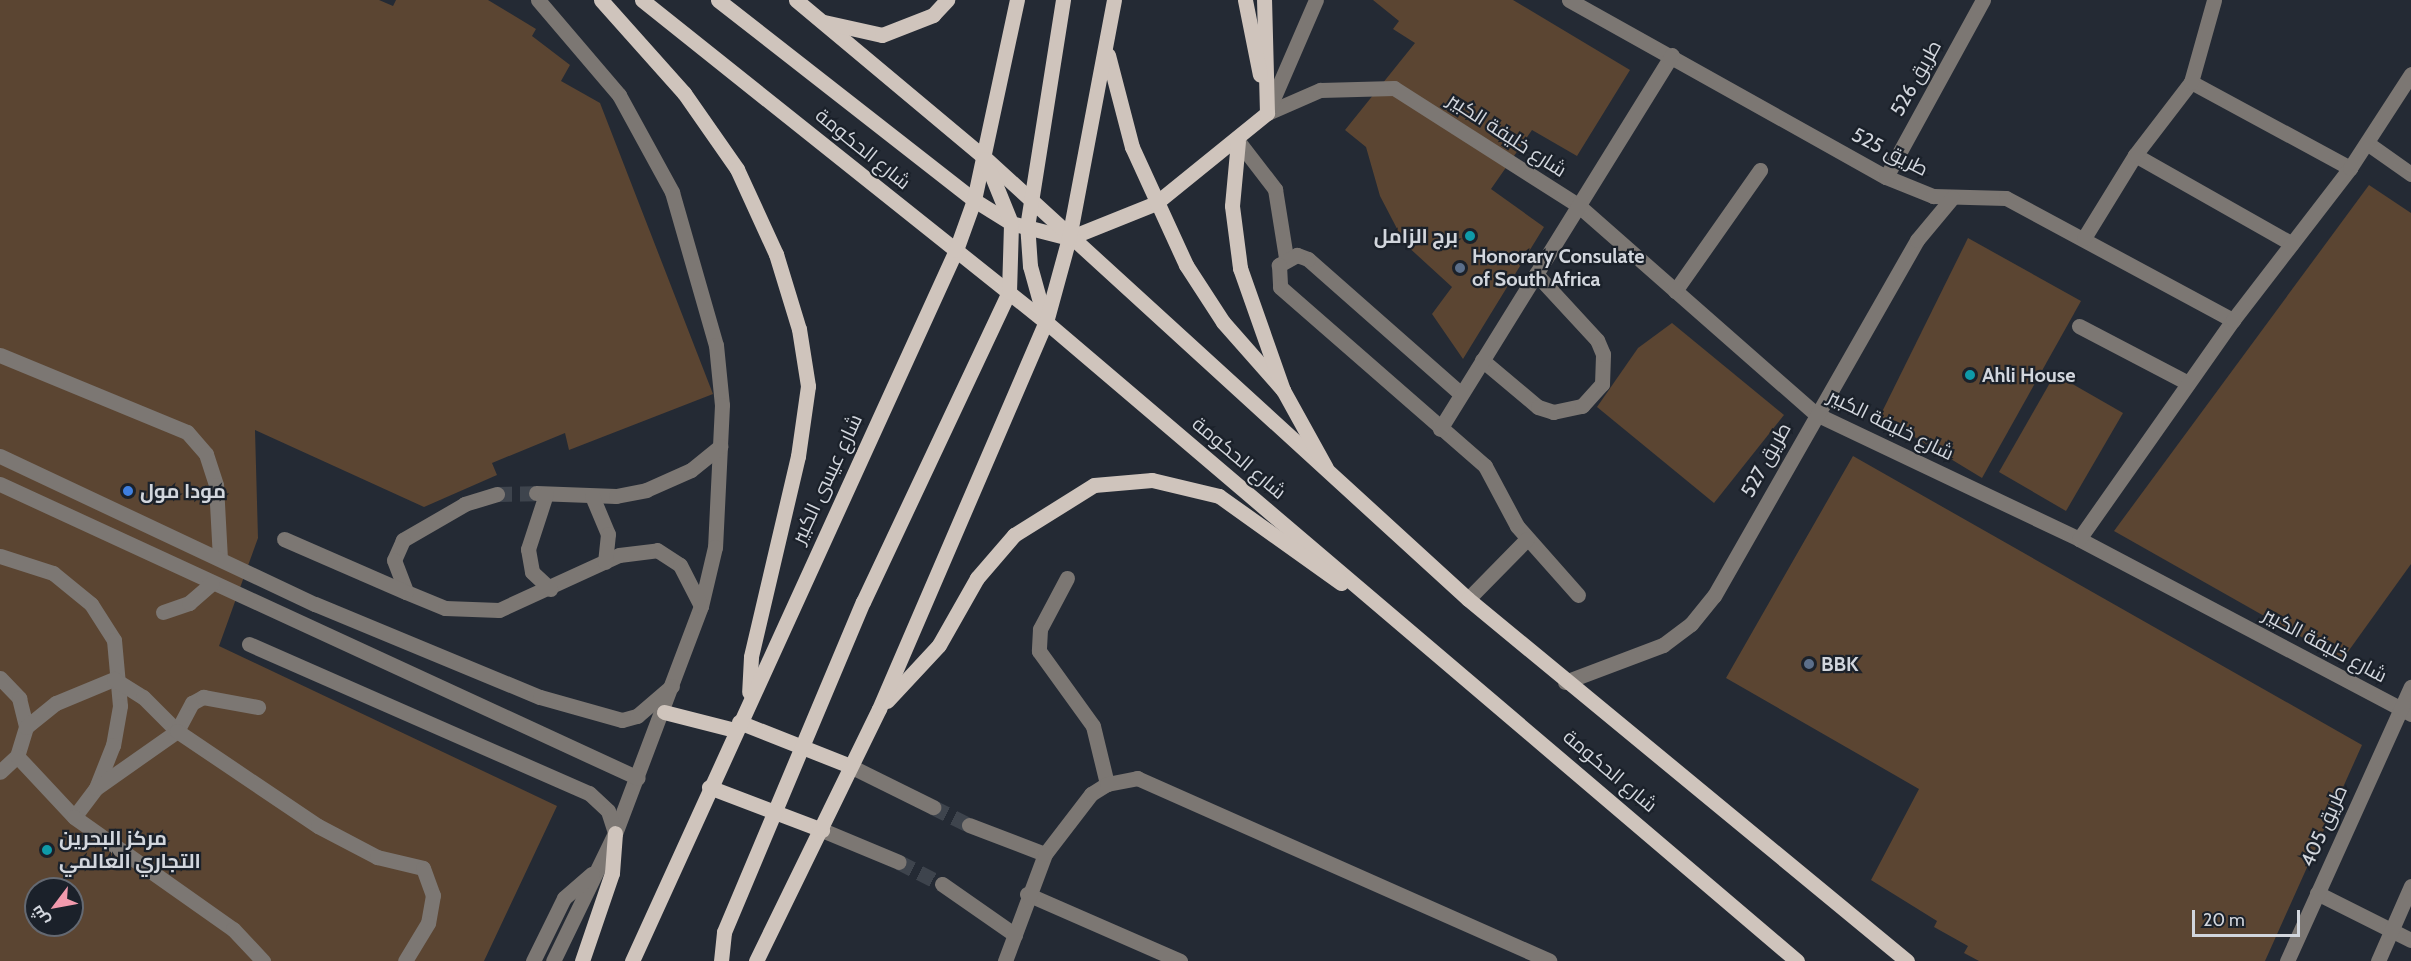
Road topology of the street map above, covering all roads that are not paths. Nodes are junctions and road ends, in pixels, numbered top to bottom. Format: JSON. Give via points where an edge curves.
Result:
{"nodes":[{"id":1,"x":538,"y":0,"type":"edge"},
{"id":2,"x":601,"y":0,"type":"edge"},
{"id":3,"x":642,"y":0,"type":"edge"},
{"id":4,"x":718,"y":0,"type":"edge"},
{"id":5,"x":796,"y":0,"type":"edge"},
{"id":6,"x":947,"y":0,"type":"edge"},
{"id":7,"x":1017,"y":0,"type":"edge"},
{"id":8,"x":1063,"y":0,"type":"edge"},
{"id":9,"x":1114,"y":0,"type":"edge"},
{"id":10,"x":1245,"y":0,"type":"edge"},
{"id":11,"x":1264,"y":0,"type":"edge"},
{"id":12,"x":1316,"y":0,"type":"edge"},
{"id":13,"x":1569,"y":0,"type":"edge"},
{"id":14,"x":1983,"y":0,"type":"edge"},
{"id":15,"x":2214,"y":0,"type":"edge"},
{"id":16,"x":821,"y":21,"type":"junction"},
{"id":17,"x":1107,"y":51,"type":"junction"},
{"id":18,"x":1672,"y":56,"type":"junction"},
{"id":19,"x":2411,"y":74,"type":"edge"},
{"id":20,"x":2191,"y":82,"type":"junction"},
{"id":21,"x":1267,"y":113,"type":"junction"},
{"id":22,"x":1238,"y":141,"type":"junction"},
{"id":23,"x":2367,"y":143,"type":"junction"},
{"id":24,"x":2135,"y":155,"type":"junction"},
{"id":25,"x":984,"y":157,"type":"junction"},
{"id":26,"x":2350,"y":168,"type":"junction"},
{"id":27,"x":1760,"y":170,"type":"dead end"},
{"id":28,"x":2411,"y":174,"type":"edge"},
{"id":29,"x":1886,"y":177,"type":"junction"},
{"id":30,"x":1029,"y":197,"type":"junction"},
{"id":31,"x":1952,"y":198,"type":"junction"},
{"id":32,"x":974,"y":200,"type":"junction"},
{"id":33,"x":1156,"y":203,"type":"junction"},
{"id":34,"x":1579,"y":206,"type":"junction"},
{"id":35,"x":1011,"y":223,"type":"junction"},
{"id":36,"x":1027,"y":227,"type":"junction"},
{"id":37,"x":1069,"y":238,"type":"junction"},
{"id":38,"x":2084,"y":238,"type":"junction"},
{"id":39,"x":2292,"y":244,"type":"junction"},
{"id":40,"x":956,"y":250,"type":"junction"},
{"id":41,"x":1286,"y":258,"type":"junction"},
{"id":42,"x":1536,"y":274,"type":"junction"},
{"id":43,"x":1676,"y":291,"type":"junction"},
{"id":44,"x":1009,"y":292,"type":"junction"},
{"id":45,"x":2233,"y":320,"type":"junction"},
{"id":46,"x":1046,"y":322,"type":"junction"},
{"id":47,"x":2079,"y":326,"type":"dead end"},
{"id":48,"x":0,"y":355,"type":"edge"},
{"id":49,"x":1482,"y":360,"type":"junction"},
{"id":50,"x":2188,"y":382,"type":"junction"},
{"id":51,"x":1283,"y":390,"type":"junction"},
{"id":52,"x":1461,"y":394,"type":"junction"},
{"id":53,"x":1816,"y":414,"type":"junction"},
{"id":54,"x":1440,"y":429,"type":"junction"},
{"id":55,"x":721,"y":446,"type":"junction"},
{"id":56,"x":0,"y":456,"type":"edge"},
{"id":57,"x":1333,"y":482,"type":"junction"},
{"id":58,"x":0,"y":484,"type":"edge"},
{"id":59,"x":497,"y":494,"type":"tunnel mouth"},
{"id":60,"x":592,"y":496,"type":"junction"},
{"id":61,"x":284,"y":539,"type":"dead end"},
{"id":62,"x":1527,"y":539,"type":"junction"},
{"id":63,"x":2079,"y":539,"type":"junction"},
{"id":64,"x":0,"y":556,"type":"edge"},
{"id":65,"x":220,"y":558,"type":"junction"},
{"id":66,"x":605,"y":562,"type":"junction"},
{"id":67,"x":1067,"y":578,"type":"dead end"},
{"id":68,"x":212,"y":583,"type":"junction"},
{"id":69,"x":550,"y":588,"type":"junction"},
{"id":70,"x":406,"y":592,"type":"junction"},
{"id":71,"x":1578,"y":595,"type":"dead end"},
{"id":72,"x":1468,"y":599,"type":"junction"},
{"id":73,"x":701,"y":606,"type":"junction"},
{"id":74,"x":162,"y":612,"type":"dead end"},
{"id":75,"x":249,"y":644,"type":"dead end"},
{"id":76,"x":1429,"y":646,"type":"junction"},
{"id":77,"x":0,"y":678,"type":"edge"},
{"id":78,"x":114,"y":679,"type":"junction"},
{"id":79,"x":1565,"y":682,"type":"junction"},
{"id":80,"x":674,"y":684,"type":"junction"},
{"id":81,"x":2411,"y":687,"type":"edge"},
{"id":82,"x":749,"y":699,"type":"junction"},
{"id":83,"x":258,"y":707,"type":"dead end"},
{"id":84,"x":879,"y":710,"type":"junction"},
{"id":85,"x":2405,"y":711,"type":"edge"},
{"id":86,"x":664,"y":712,"type":"junction"},
{"id":87,"x":737,"y":726,"type":"junction"},
{"id":88,"x":26,"y":727,"type":"junction"},
{"id":89,"x":177,"y":731,"type":"junction"},
{"id":90,"x":802,"y":747,"type":"junction"},
{"id":91,"x":17,"y":756,"type":"junction"},
{"id":92,"x":850,"y":766,"type":"junction"},
{"id":93,"x":0,"y":772,"type":"edge"},
{"id":94,"x":638,"y":778,"type":"junction"},
{"id":95,"x":1107,"y":784,"type":"junction"},
{"id":96,"x":709,"y":787,"type":"junction"},
{"id":97,"x":96,"y":788,"type":"junction"},
{"id":98,"x":933,"y":807,"type":"tunnel mouth"},
{"id":99,"x":774,"y":812,"type":"junction"},
{"id":100,"x":74,"y":817,"type":"junction"},
{"id":101,"x":969,"y":825,"type":"tunnel mouth"},
{"id":102,"x":822,"y":830,"type":"junction"},
{"id":103,"x":615,"y":833,"type":"junction"},
{"id":104,"x":1045,"y":854,"type":"junction"},
{"id":105,"x":899,"y":862,"type":"tunnel mouth"},
{"id":106,"x":594,"y":872,"type":"junction"},
{"id":107,"x":942,"y":884,"type":"tunnel mouth"},
{"id":108,"x":2411,"y":886,"type":"edge"},
{"id":109,"x":1027,"y":894,"type":"junction"},
{"id":110,"x":2317,"y":894,"type":"junction"},
{"id":111,"x":2392,"y":930,"type":"junction"},
{"id":112,"x":1015,"y":935,"type":"junction"},
{"id":113,"x":2411,"y":940,"type":"edge"},
{"id":114,"x":263,"y":961,"type":"edge"},
{"id":115,"x":405,"y":961,"type":"edge"},
{"id":116,"x":533,"y":961,"type":"edge"},
{"id":117,"x":554,"y":961,"type":"edge"},
{"id":118,"x":582,"y":961,"type":"edge"},
{"id":119,"x":632,"y":961,"type":"edge"},
{"id":120,"x":721,"y":961,"type":"edge"},
{"id":121,"x":756,"y":961,"type":"edge"},
{"id":122,"x":1005,"y":961,"type":"edge"},
{"id":123,"x":1180,"y":961,"type":"edge"},
{"id":124,"x":1549,"y":961,"type":"edge"},
{"id":125,"x":1797,"y":961,"type":"edge"},
{"id":126,"x":1907,"y":961,"type":"edge"},
{"id":127,"x":2287,"y":961,"type":"edge"},
{"id":128,"x":2378,"y":961,"type":"edge"}],
"edges":[{"from":1,"to":55,"type":"street","via":[[619,95],[672,192],[716,345]]},
{"from":2,"to":82,"type":"main road","via":[[684,93],[736,170],[776,254],[799,330],[808,386],[798,456],[751,657]]},
{"from":3,"to":40,"type":"main road","name":"شارع الحكومة"},
{"from":4,"to":32,"type":"main road"},
{"from":5,"to":16,"type":"main road","name":"شارع الحكومة"},
{"from":6,"to":16,"type":"main road","via":[[933,15],[882,35]]},
{"from":7,"to":25,"type":"main road","name":"شارع عيسى الكبير"},
{"from":8,"to":30,"type":"main road"},
{"from":9,"to":17,"type":"main road"},
{"from":10,"to":21,"type":"main road"},
{"from":11,"to":21,"type":"main road"},
{"from":12,"to":21,"type":"street"},
{"from":13,"to":18,"type":"street","name":"طريق 525"},
{"from":14,"to":29,"type":"street","name":"طريق 526"},
{"from":15,"to":20,"type":"street"},
{"from":16,"to":25,"type":"main road","name":"شارع الحكومة"},
{"from":17,"to":33,"type":"main road","via":[[1132,147]]},
{"from":17,"to":37,"type":"main road"},
{"from":18,"to":29,"type":"street","name":"طريق 525"},
{"from":18,"to":34,"type":"street"},
{"from":19,"to":23,"type":"street"},
{"from":20,"to":24,"type":"street"},
{"from":20,"to":26,"type":"street"},
{"from":21,"to":22,"type":"main road"},
{"from":21,"to":34,"type":"street","name":"شارع خليفة الكبير","via":[[1320,90],[1394,88]]},
{"from":22,"to":33,"type":"main road"},
{"from":22,"to":41,"type":"street","via":[[1275,189]]},
{"from":22,"to":51,"type":"main road","via":[[1232,206],[1240,268]]},
{"from":23,"to":26,"type":"street"},
{"from":23,"to":28,"type":"street"},
{"from":24,"to":38,"type":"street"},
{"from":24,"to":39,"type":"street"},
{"from":25,"to":30,"type":"main road","name":"شارع الحكومة"},
{"from":25,"to":32,"type":"main road","name":"شارع عيسى الكبير"},
{"from":25,"to":35,"type":"main road"},
{"from":26,"to":39,"type":"street"},
{"from":27,"to":43,"type":"street"},
{"from":29,"to":31,"type":"street","name":"طريق 525"},
{"from":30,"to":36,"type":"main road"},
{"from":30,"to":37,"type":"main road","name":"شارع الحكومة"},
{"from":31,"to":38,"type":"street","name":"طريق 525","via":[[2006,198]]},
{"from":31,"to":53,"type":"street","name":"طريق 527","via":[[1917,240]]},
{"from":32,"to":35,"type":"main road"},
{"from":32,"to":40,"type":"main road","name":"شارع عيسى الكبير"},
{"from":33,"to":37,"type":"main road"},
{"from":33,"to":51,"type":"main road","via":[[1186,265],[1223,322]]},
{"from":34,"to":42,"type":"street"},
{"from":34,"to":43,"type":"street","name":"شارع خليفة الكبير"},
{"from":35,"to":36,"type":"main road"},
{"from":35,"to":44,"type":"main road"},
{"from":36,"to":37,"type":"main road"},
{"from":36,"to":46,"type":"main road","via":[[1032,277]]},
{"from":37,"to":46,"type":"main road"},
{"from":37,"to":57,"type":"main road","name":"شارع الحكومة"},
{"from":38,"to":45,"type":"street","name":"طريق 525"},
{"from":39,"to":45,"type":"street"},
{"from":40,"to":44,"type":"main road","name":"شارع الحكومة"},
{"from":40,"to":82,"type":"main road","name":"شارع عيسى الكبير"},
{"from":41,"to":52,"type":"street","via":[[1297,255],[1317,267]]},
{"from":41,"to":54,"type":"street","via":[[1279,265],[1280,286]]},
{"from":42,"to":49,"type":"street"},
{"from":42,"to":49,"type":"street","via":[[1597,340],[1603,354],[1602,384],[1582,406],[1553,412],[1538,407]]},
{"from":43,"to":53,"type":"street","name":"شارع خليفة الكبير"},
{"from":44,"to":46,"type":"main road","name":"شارع الحكومة"},
{"from":44,"to":90,"type":"main road","via":[[880,563]]},
{"from":45,"to":50,"type":"street"},
{"from":46,"to":76,"type":"main road","name":"شارع الحكومة"},
{"from":46,"to":84,"type":"main road"},
{"from":47,"to":50,"type":"street"},
{"from":48,"to":65,"type":"street","via":[[188,432],[206,454],[216,485]]},
{"from":49,"to":52,"type":"street"},
{"from":50,"to":63,"type":"street"},
{"from":51,"to":57,"type":"main road"},
{"from":52,"to":54,"type":"street"},
{"from":53,"to":63,"type":"street","name":"شارع خليفة الكبير"},
{"from":53,"to":79,"type":"street","name":"طريق 527","via":[[1714,596],[1691,624],[1663,645]]},
{"from":54,"to":62,"type":"street","via":[[1485,466]]},
{"from":55,"to":60,"type":"street","via":[[691,470],[654,487]]},
{"from":55,"to":73,"type":"street","via":[[715,547]]},
{"from":56,"to":65,"type":"street"},
{"from":57,"to":72,"type":"main road","name":"شارع الحكومة"},
{"from":58,"to":68,"type":"street"},
{"from":59,"to":70,"type":"street","via":[[465,504],[403,540],[394,560]]},
{"from":60,"to":66,"type":"street","via":[[608,534]]},
{"from":60,"to":69,"type":"street","via":[[541,494],[528,549],[532,572]]},
{"from":61,"to":70,"type":"street"},
{"from":62,"to":71,"type":"street"},
{"from":62,"to":72,"type":"street"},
{"from":63,"to":85,"type":"street","name":"شارع خليفة الكبير"},
{"from":64,"to":78,"type":"street","via":[[53,573],[91,604],[114,640]]},
{"from":65,"to":80,"type":"street","via":[[390,636],[603,718],[637,716]]},
{"from":66,"to":69,"type":"street"},
{"from":66,"to":73,"type":"street","via":[[645,550],[670,555]]},
{"from":67,"to":95,"type":"street","via":[[1040,629],[1039,651],[1094,726]]},
{"from":68,"to":74,"type":"street","via":[[189,603]]},
{"from":68,"to":94,"type":"street"},
{"from":69,"to":70,"type":"street","via":[[517,604],[481,612],[445,608]]},
{"from":72,"to":79,"type":"main road","name":"شارع الحكومة"},
{"from":73,"to":80,"type":"street"},
{"from":75,"to":103,"type":"street","via":[[589,793],[608,811]]},
{"from":76,"to":84,"type":"main road","via":[[1219,496],[1182,485],[1123,480],[1070,496],[1014,535],[977,578],[939,645]]},
{"from":76,"to":125,"type":"main road","name":"شارع الحكومة"},
{"from":77,"to":88,"type":"street","via":[[19,698]]},
{"from":78,"to":88,"type":"street","via":[[56,703]]},
{"from":78,"to":89,"type":"street","via":[[143,697]]},
{"from":78,"to":97,"type":"street","via":[[120,706],[113,745]]},
{"from":79,"to":126,"type":"main road","name":"شارع الحكومة"},
{"from":80,"to":86,"type":"street"},
{"from":81,"to":85,"type":"street","name":"طريق 405"},
{"from":82,"to":87,"type":"main road","name":"شارع عيسى الكبير"},
{"from":83,"to":89,"type":"street","via":[[203,697],[192,703]]},
{"from":84,"to":92,"type":"main road"},
{"from":85,"to":110,"type":"street","name":"طريق 405"},
{"from":86,"to":87,"type":"main road"},
{"from":86,"to":94,"type":"street"},
{"from":87,"to":90,"type":"main road"},
{"from":87,"to":96,"type":"main road","name":"شارع عيسى الكبير"},
{"from":88,"to":91,"type":"street"},
{"from":89,"to":97,"type":"street"},
{"from":89,"to":115,"type":"street","via":[[318,826],[377,857],[423,868],[433,895],[428,924]]},
{"from":90,"to":92,"type":"main road"},
{"from":90,"to":99,"type":"main road"},
{"from":91,"to":93,"type":"street"},
{"from":91,"to":100,"type":"street"},
{"from":92,"to":98,"type":"street"},
{"from":92,"to":102,"type":"main road"},
{"from":94,"to":103,"type":"street"},
{"from":95,"to":104,"type":"street","via":[[1091,794]]},
{"from":95,"to":124,"type":"street","via":[[1149,779]]},
{"from":96,"to":99,"type":"main road"},
{"from":96,"to":119,"type":"main road","name":"شارع عيسى الكبير"},
{"from":97,"to":100,"type":"street"},
{"from":99,"to":102,"type":"main road"},
{"from":99,"to":120,"type":"main road","via":[[724,932]]},
{"from":100,"to":114,"type":"street","via":[[233,929]]},
{"from":101,"to":104,"type":"street"},
{"from":102,"to":105,"type":"street"},
{"from":102,"to":121,"type":"main road"},
{"from":103,"to":106,"type":"street"},
{"from":103,"to":118,"type":"main road","via":[[612,873]]},
{"from":104,"to":109,"type":"street"},
{"from":106,"to":116,"type":"street","via":[[564,898]]},
{"from":106,"to":117,"type":"street"},
{"from":107,"to":112,"type":"street"},
{"from":108,"to":111,"type":"street"},
{"from":109,"to":112,"type":"street"},
{"from":109,"to":123,"type":"street"},
{"from":110,"to":111,"type":"street"},
{"from":110,"to":127,"type":"street","name":"طريق 405"},
{"from":111,"to":113,"type":"street"},
{"from":111,"to":128,"type":"street"},
{"from":112,"to":122,"type":"street"}]}
